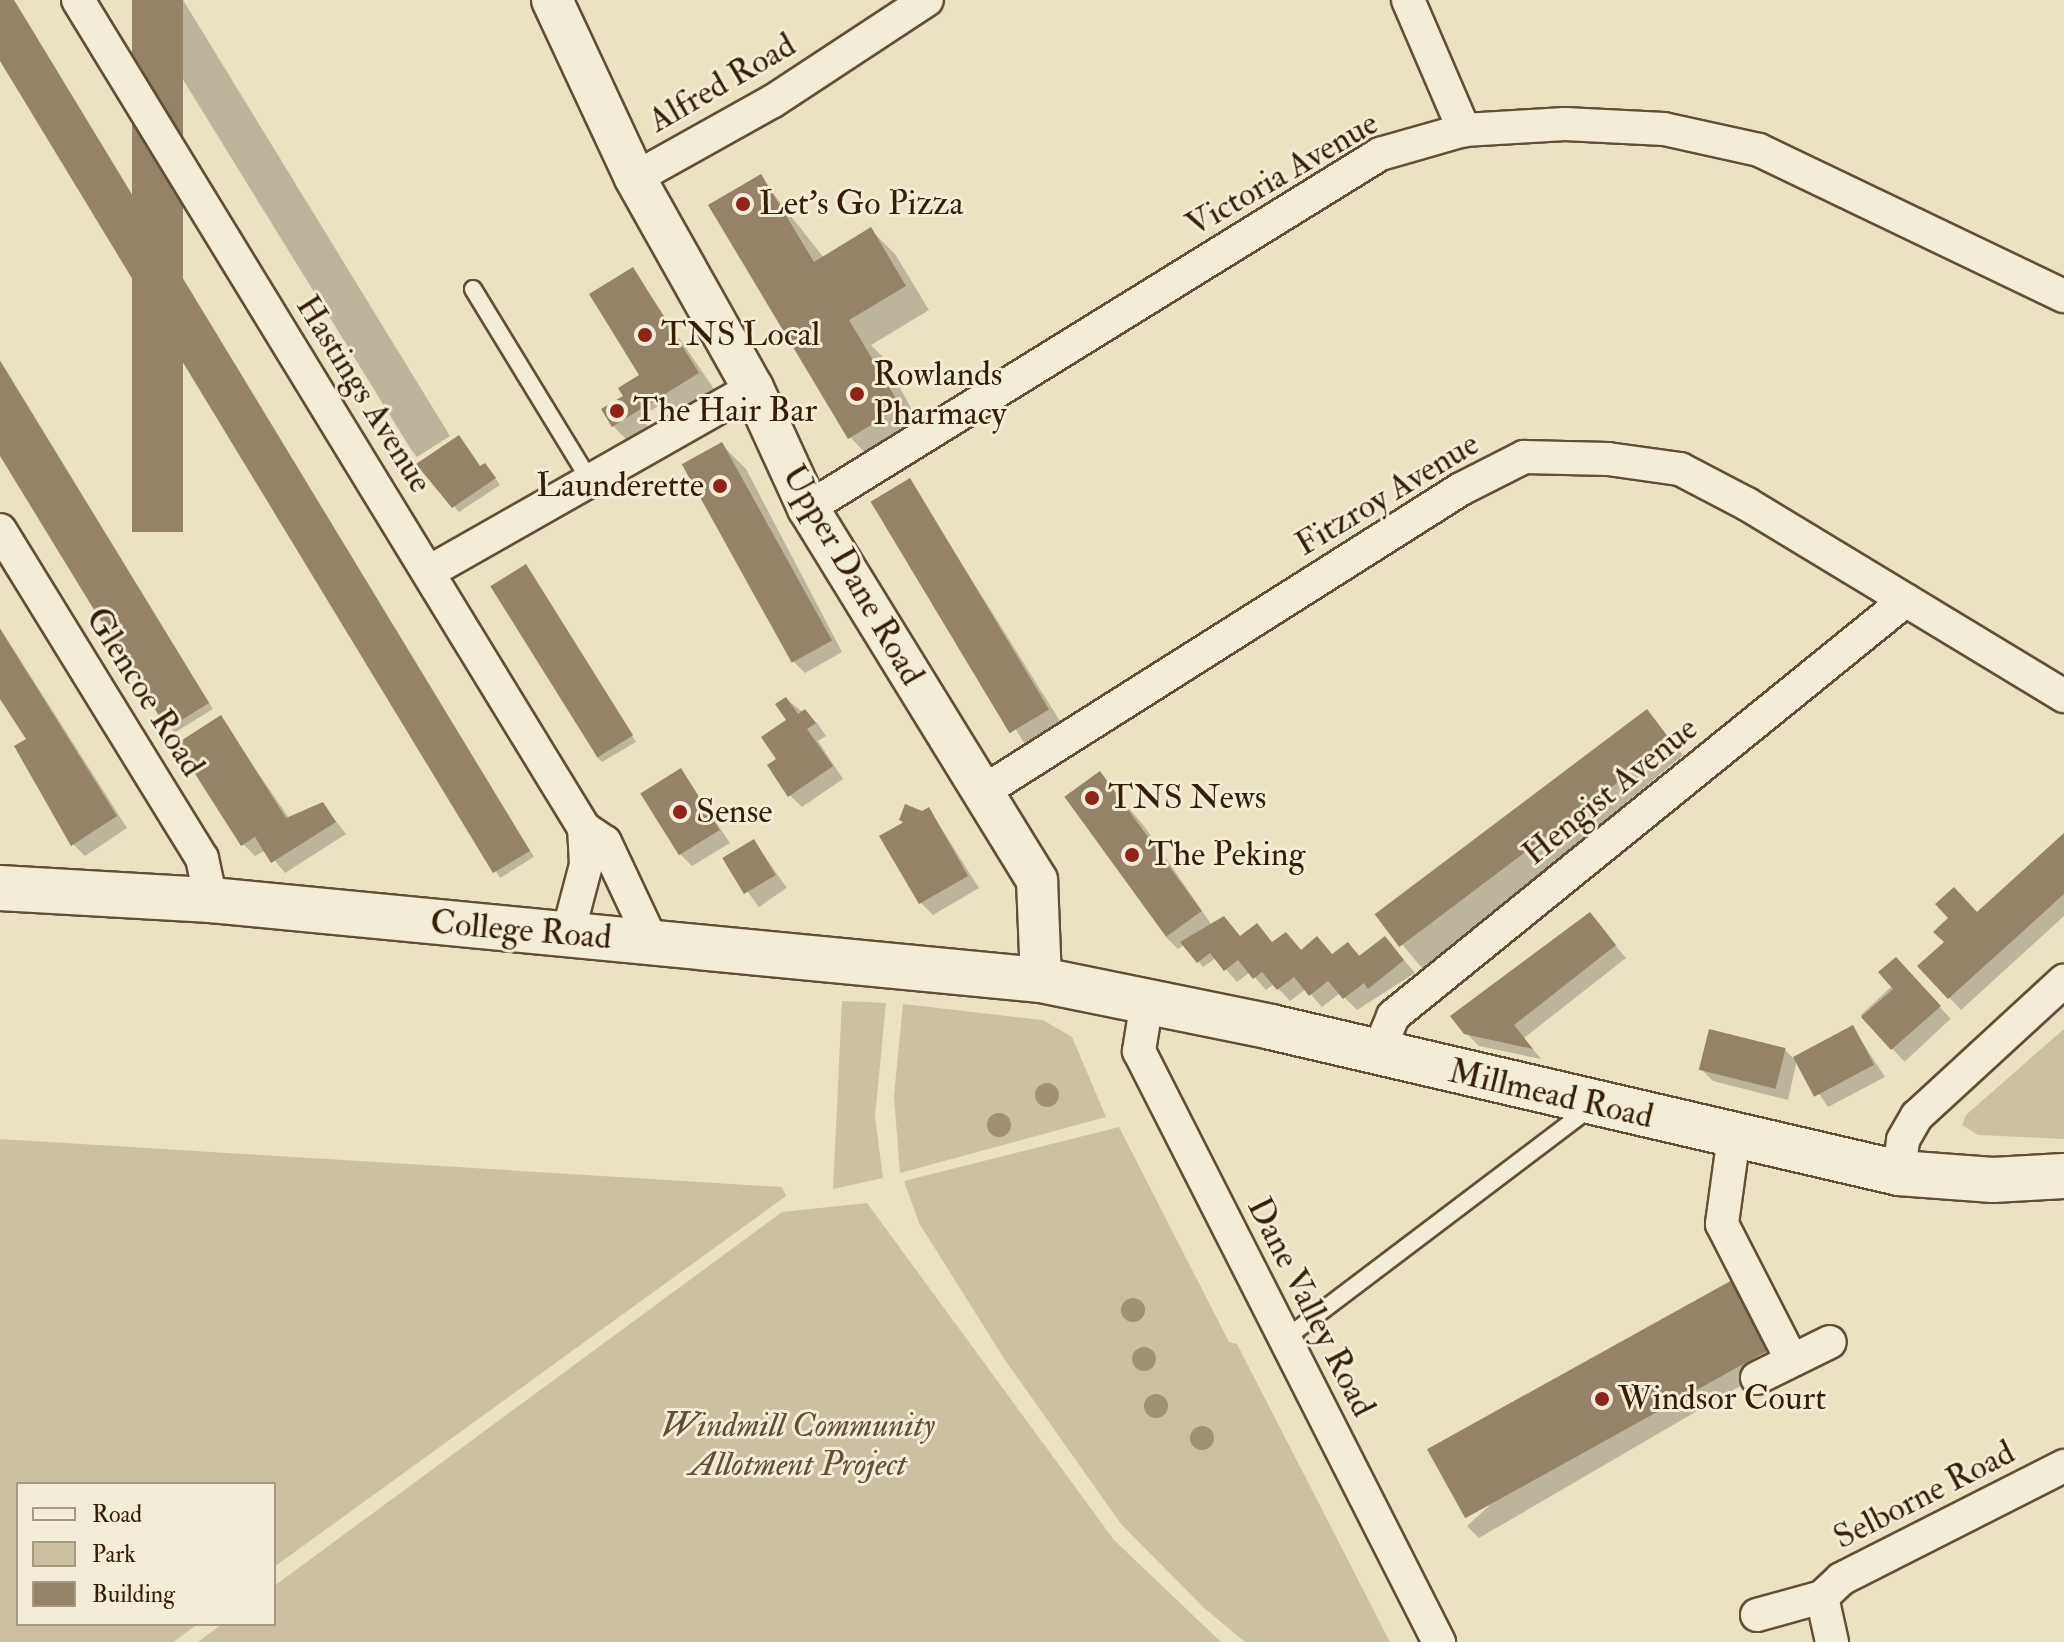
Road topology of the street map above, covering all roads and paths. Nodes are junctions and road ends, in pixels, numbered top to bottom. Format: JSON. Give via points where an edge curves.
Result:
{"nodes":[{"id":1,"x":78,"y":0,"type":"edge"},
{"id":2,"x":552,"y":0,"type":"edge"},
{"id":3,"x":927,"y":0,"type":"edge"},
{"id":4,"x":1408,"y":0,"type":"edge"},
{"id":5,"x":1464,"y":130,"type":"junction"},
{"id":6,"x":635,"y":178,"type":"junction"},
{"id":7,"x":473,"y":289,"type":"dead end"},
{"id":8,"x":2064,"y":296,"type":"edge"},
{"id":9,"x":753,"y":388,"type":"junction"},
{"id":10,"x":590,"y":481,"type":"junction"},
{"id":11,"x":808,"y":508,"type":"junction"},
{"id":12,"x":0,"y":530,"type":"edge"},
{"id":13,"x":429,"y":572,"type":"junction"},
{"id":14,"x":1906,"y":600,"type":"junction"},
{"id":15,"x":2064,"y":696,"type":"edge"},
{"id":16,"x":984,"y":791,"type":"junction"},
{"id":17,"x":584,"y":828,"type":"junction"},
{"id":18,"x":0,"y":888,"type":"edge"},
{"id":19,"x":211,"y":900,"type":"junction"},
{"id":20,"x":568,"y":933,"type":"junction"},
{"id":21,"x":652,"y":942,"type":"junction"},
{"id":22,"x":1041,"y":980,"type":"junction"},
{"id":23,"x":2064,"y":981,"type":"edge"},
{"id":24,"x":1147,"y":1001,"type":"junction"},
{"id":25,"x":1378,"y":1052,"type":"junction"},
{"id":26,"x":1592,"y":1106,"type":"junction"},
{"id":27,"x":1734,"y":1136,"type":"junction"},
{"id":28,"x":1899,"y":1173,"type":"junction"},
{"id":29,"x":2064,"y":1176,"type":"edge"},
{"id":30,"x":1286,"y":1338,"type":"junction"},
{"id":31,"x":1830,"y":1342,"type":"dead end"},
{"id":32,"x":1791,"y":1359,"type":"junction"},
{"id":33,"x":1757,"y":1378,"type":"dead end"},
{"id":34,"x":2064,"y":1466,"type":"edge"},
{"id":35,"x":1822,"y":1597,"type":"junction"},
{"id":36,"x":1757,"y":1615,"type":"dead end"},
{"id":37,"x":1439,"y":1642,"type":"edge"},
{"id":38,"x":1832,"y":1642,"type":"edge"}],
"edges":[{"from":1,"to":13,"type":"street","name":"Hastings Avenue"},
{"from":2,"to":6,"type":"street","name":"Upper Dane Road"},
{"from":3,"to":6,"type":"street","name":"Alfred Road","via":[[773,101]]},
{"from":4,"to":5,"type":"street"},
{"from":5,"to":8,"type":"street","name":"Victoria Avenue","via":[[1565,124],[1664,129],[1759,150]]},
{"from":5,"to":11,"type":"street","name":"Victoria Avenue","via":[[1380,154]]},
{"from":6,"to":9,"type":"street","name":"Upper Dane Road"},
{"from":7,"to":10,"type":"lane"},
{"from":9,"to":10,"type":"street"},
{"from":9,"to":11,"type":"street","name":"Upper Dane Road"},
{"from":10,"to":13,"type":"street"},
{"from":11,"to":16,"type":"street","name":"Upper Dane Road"},
{"from":12,"to":19,"type":"street","name":"Glencoe Road","via":[[202,858]]},
{"from":13,"to":17,"type":"street","name":"Hastings Avenue"},
{"from":14,"to":15,"type":"street","name":"Fitzroy Avenue"},
{"from":14,"to":16,"type":"street","name":"Fitzroy Avenue","via":[[1680,469],[1608,459],[1524,457],[1461,489]]},
{"from":14,"to":25,"type":"street","name":"Hengist Avenue","via":[[1393,1016]]},
{"from":16,"to":22,"type":"street","name":"Upper Dane Road","via":[[1037,880]]},
{"from":17,"to":20,"type":"street","name":"Hastings Avenue","via":[[586,865]]},
{"from":17,"to":21,"type":"street","name":"Hastings Avenue","via":[[605,842]]},
{"from":18,"to":19,"type":"main road","name":"College Road"},
{"from":19,"to":20,"type":"main road","name":"College Road"},
{"from":20,"to":21,"type":"main road","name":"College Road"},
{"from":21,"to":22,"type":"main road","name":"College Road"},
{"from":22,"to":24,"type":"main road","name":"Millmead Road"},
{"from":23,"to":28,"type":"street","via":[[1917,1116],[1903,1140]]},
{"from":24,"to":25,"type":"main road","name":"Millmead Road"},
{"from":24,"to":30,"type":"street","name":"Dane Valley Road","via":[[1139,1051]]},
{"from":25,"to":26,"type":"main road","name":"Millmead Road"},
{"from":26,"to":27,"type":"main road","name":"Millmead Road"},
{"from":26,"to":30,"type":"lane"},
{"from":27,"to":28,"type":"main road","name":"Millmead Road"},
{"from":27,"to":32,"type":"street","via":[[1722,1224]]},
{"from":28,"to":29,"type":"main road","name":"Millmead Road","via":[[1993,1180]]},
{"from":30,"to":37,"type":"street","name":"Dane Valley Road"},
{"from":31,"to":32,"type":"street"},
{"from":32,"to":33,"type":"street"},
{"from":34,"to":35,"type":"street","name":"Selborne Road","via":[[1841,1579]]},
{"from":35,"to":36,"type":"street"},
{"from":35,"to":38,"type":"street","name":"Selborne Road"}]}
